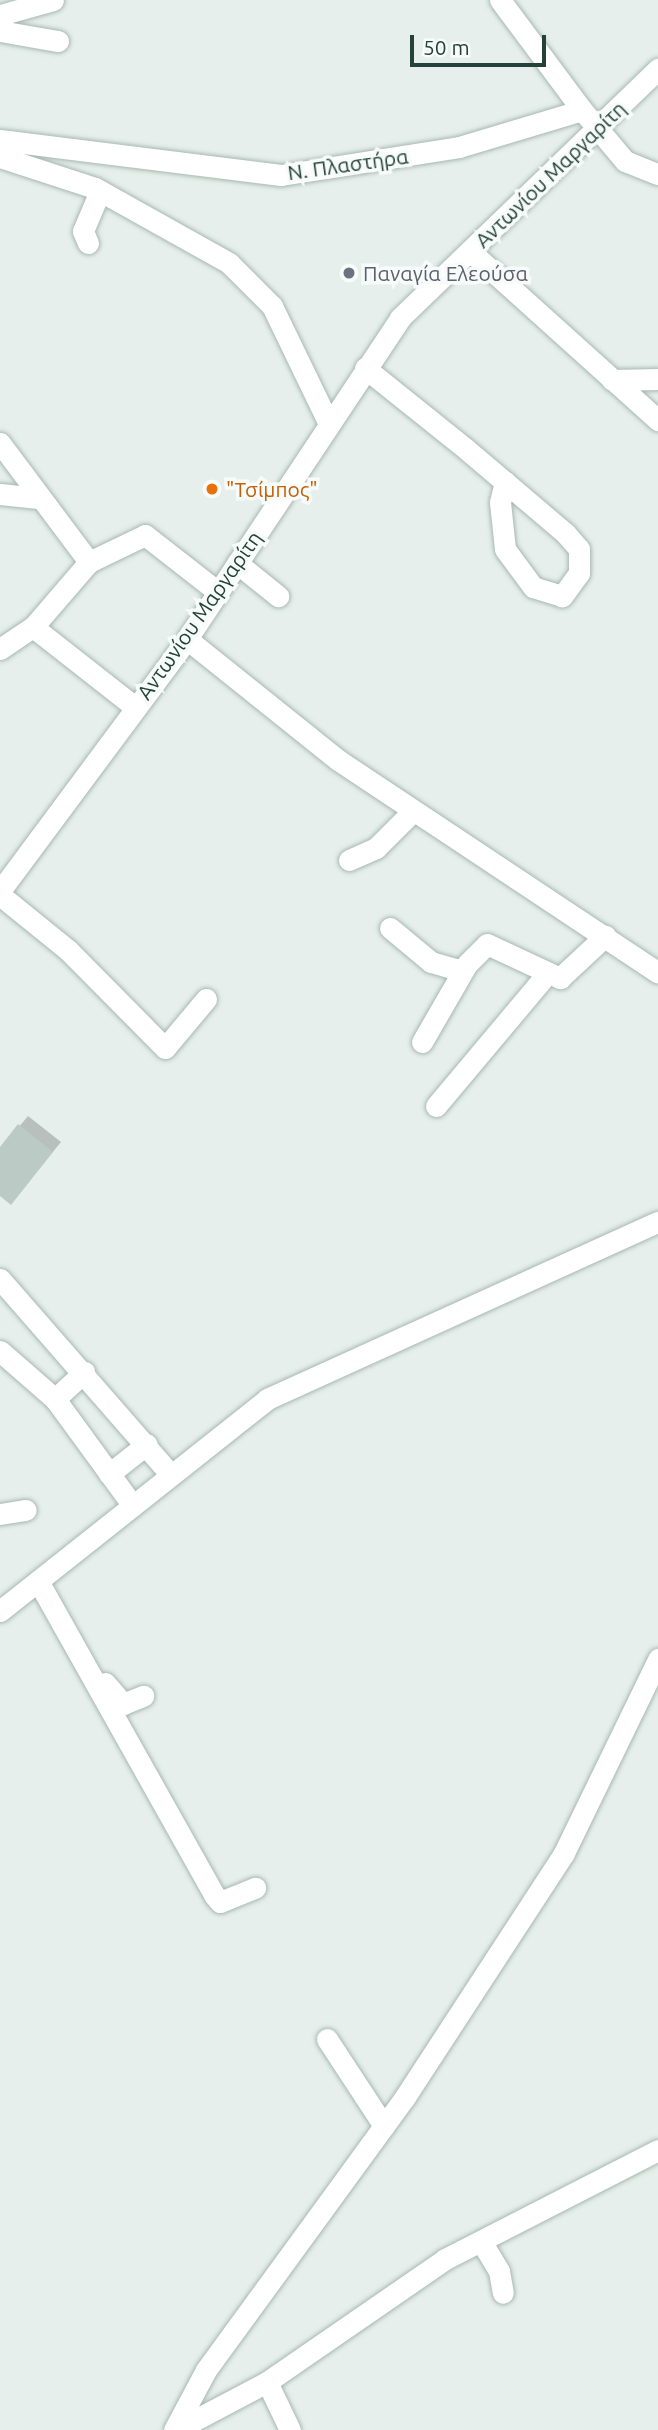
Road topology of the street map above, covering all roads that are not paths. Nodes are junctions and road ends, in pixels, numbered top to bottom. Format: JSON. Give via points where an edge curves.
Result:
{"nodes":[{"id":1,"x":53,"y":0,"type":"edge"},
{"id":2,"x":500,"y":0,"type":"edge"},
{"id":3,"x":0,"y":15,"type":"edge"},
{"id":4,"x":0,"y":31,"type":"edge"},
{"id":5,"x":58,"y":41,"type":"dead end"},
{"id":6,"x":658,"y":69,"type":"edge"},
{"id":7,"x":582,"y":110,"type":"junction"},
{"id":8,"x":598,"y":131,"type":"junction"},
{"id":9,"x":0,"y":140,"type":"edge"},
{"id":10,"x":4,"y":162,"type":"edge"},
{"id":11,"x":658,"y":174,"type":"edge"},
{"id":12,"x":100,"y":191,"type":"junction"},
{"id":13,"x":88,"y":243,"type":"dead end"},
{"id":14,"x":470,"y":250,"type":"junction"},
{"id":15,"x":365,"y":368,"type":"junction"},
{"id":16,"x":658,"y":379,"type":"edge"},
{"id":17,"x":612,"y":380,"type":"junction"},
{"id":18,"x":658,"y":420,"type":"edge"},
{"id":19,"x":329,"y":424,"type":"junction"},
{"id":20,"x":0,"y":443,"type":"edge"},
{"id":21,"x":505,"y":482,"type":"junction"},
{"id":22,"x":0,"y":494,"type":"edge"},
{"id":23,"x":36,"y":498,"type":"junction"},
{"id":24,"x":89,"y":562,"type":"junction"},
{"id":25,"x":237,"y":563,"type":"junction"},
{"id":26,"x":218,"y":592,"type":"junction"},
{"id":27,"x":278,"y":596,"type":"dead end"},
{"id":28,"x":33,"y":627,"type":"junction"},
{"id":29,"x":187,"y":639,"type":"junction"},
{"id":30,"x":0,"y":649,"type":"edge"},
{"id":31,"x":135,"y":707,"type":"junction"},
{"id":32,"x":413,"y":811,"type":"junction"},
{"id":33,"x":349,"y":860,"type":"dead end"},
{"id":34,"x":0,"y":893,"type":"edge"},
{"id":35,"x":390,"y":928,"type":"dead end"},
{"id":36,"x":605,"y":936,"type":"junction"},
{"id":37,"x":462,"y":971,"type":"junction"},
{"id":38,"x":658,"y":973,"type":"edge"},
{"id":39,"x":545,"y":976,"type":"junction"},
{"id":40,"x":206,"y":999,"type":"dead end"},
{"id":41,"x":422,"y":1042,"type":"dead end"},
{"id":42,"x":436,"y":1106,"type":"dead end"},
{"id":43,"x":658,"y":1222,"type":"edge"},
{"id":44,"x":0,"y":1279,"type":"edge"},
{"id":45,"x":0,"y":1351,"type":"edge"},
{"id":46,"x":84,"y":1372,"type":"junction"},
{"id":47,"x":55,"y":1399,"type":"junction"},
{"id":48,"x":147,"y":1444,"type":"junction"},
{"id":49,"x":109,"y":1474,"type":"junction"},
{"id":50,"x":171,"y":1475,"type":"junction"},
{"id":51,"x":132,"y":1506,"type":"junction"},
{"id":52,"x":26,"y":1510,"type":"dead end"},
{"id":53,"x":0,"y":1514,"type":"edge"},
{"id":54,"x":42,"y":1578,"type":"junction"},
{"id":55,"x":0,"y":1611,"type":"edge"},
{"id":56,"x":658,"y":1659,"type":"edge"},
{"id":57,"x":143,"y":1696,"type":"dead end"},
{"id":58,"x":255,"y":1888,"type":"dead end"},
{"id":59,"x":327,"y":2039,"type":"dead end"},
{"id":60,"x":384,"y":2126,"type":"junction"},
{"id":61,"x":658,"y":2150,"type":"edge"},
{"id":62,"x":481,"y":2241,"type":"junction"},
{"id":63,"x":503,"y":2293,"type":"dead end"},
{"id":64,"x":267,"y":2382,"type":"junction"},
{"id":65,"x":175,"y":2430,"type":"edge"},
{"id":66,"x":290,"y":2430,"type":"edge"}],
"edges":[{"from":1,"to":3,"type":"street"},
{"from":2,"to":7,"type":"street"},
{"from":4,"to":5,"type":"street"},
{"from":6,"to":8,"type":"street","name":"Αντωνίου Μαργαρίτη"},
{"from":7,"to":8,"type":"street"},
{"from":7,"to":9,"type":"street","name":"Ν. Πλαστήρα","via":[[459,148],[281,175]]},
{"from":8,"to":11,"type":"street","via":[[625,161]]},
{"from":8,"to":14,"type":"street","name":"Αντωνίου Μαργαρίτη"},
{"from":10,"to":12,"type":"street"},
{"from":12,"to":13,"type":"street","via":[[83,231]]},
{"from":12,"to":19,"type":"street","via":[[159,220],[253,284],[288,331]]},
{"from":14,"to":15,"type":"street","name":"Αντωνίου Μαργαρίτη","via":[[400,318]]},
{"from":14,"to":17,"type":"street"},
{"from":15,"to":19,"type":"street","name":"Αντωνίου Μαργαρίτη"},
{"from":15,"to":21,"type":"street"},
{"from":16,"to":17,"type":"street"},
{"from":17,"to":18,"type":"street"},
{"from":19,"to":25,"type":"street","name":"Αντωνίου Μαργαρίτη"},
{"from":20,"to":23,"type":"street"},
{"from":21,"to":21,"type":"street","via":[[500,502],[505,549],[533,587],[562,596],[579,573],[579,548]]},
{"from":22,"to":23,"type":"street"},
{"from":23,"to":24,"type":"street"},
{"from":24,"to":26,"type":"street","via":[[153,537]]},
{"from":24,"to":28,"type":"street"},
{"from":25,"to":26,"type":"street","name":"Αντωνίου Μαργαρίτη"},
{"from":25,"to":27,"type":"street"},
{"from":26,"to":29,"type":"street","name":"Αντωνίου Μαργαρίτη"},
{"from":28,"to":30,"type":"street"},
{"from":28,"to":31,"type":"street"},
{"from":29,"to":31,"type":"street","name":"Αντωνίου Μαργαρίτη"},
{"from":29,"to":32,"type":"street"},
{"from":31,"to":34,"type":"street","name":"Αντωνίου Μαργαρίτη"},
{"from":32,"to":33,"type":"street","via":[[376,848]]},
{"from":32,"to":36,"type":"street"},
{"from":34,"to":40,"type":"street","via":[[68,950],[165,1048]]},
{"from":35,"to":37,"type":"street","via":[[431,962]]},
{"from":36,"to":38,"type":"street"},
{"from":36,"to":39,"type":"street","via":[[560,978]]},
{"from":37,"to":39,"type":"street","via":[[479,949],[496,944]]},
{"from":37,"to":41,"type":"street"},
{"from":39,"to":42,"type":"street"},
{"from":43,"to":50,"type":"street","via":[[293,1385]]},
{"from":44,"to":46,"type":"street"},
{"from":45,"to":47,"type":"street"},
{"from":46,"to":47,"type":"street"},
{"from":46,"to":48,"type":"street"},
{"from":47,"to":49,"type":"street"},
{"from":48,"to":49,"type":"street"},
{"from":48,"to":50,"type":"street"},
{"from":49,"to":51,"type":"street"},
{"from":50,"to":51,"type":"street"},
{"from":51,"to":54,"type":"street"},
{"from":52,"to":53,"type":"street"},
{"from":54,"to":55,"type":"street"},
{"from":54,"to":57,"type":"street","via":[[111,1695],[123,1704]]},
{"from":54,"to":58,"type":"street","via":[[214,1895],[220,1902]]},
{"from":56,"to":60,"type":"street","via":[[564,1853]]},
{"from":59,"to":60,"type":"street"},
{"from":60,"to":65,"type":"street","via":[[206,2370]]},
{"from":61,"to":62,"type":"street"},
{"from":62,"to":63,"type":"street"},
{"from":62,"to":64,"type":"street"},
{"from":64,"to":65,"type":"street"},
{"from":64,"to":66,"type":"street"}]}
